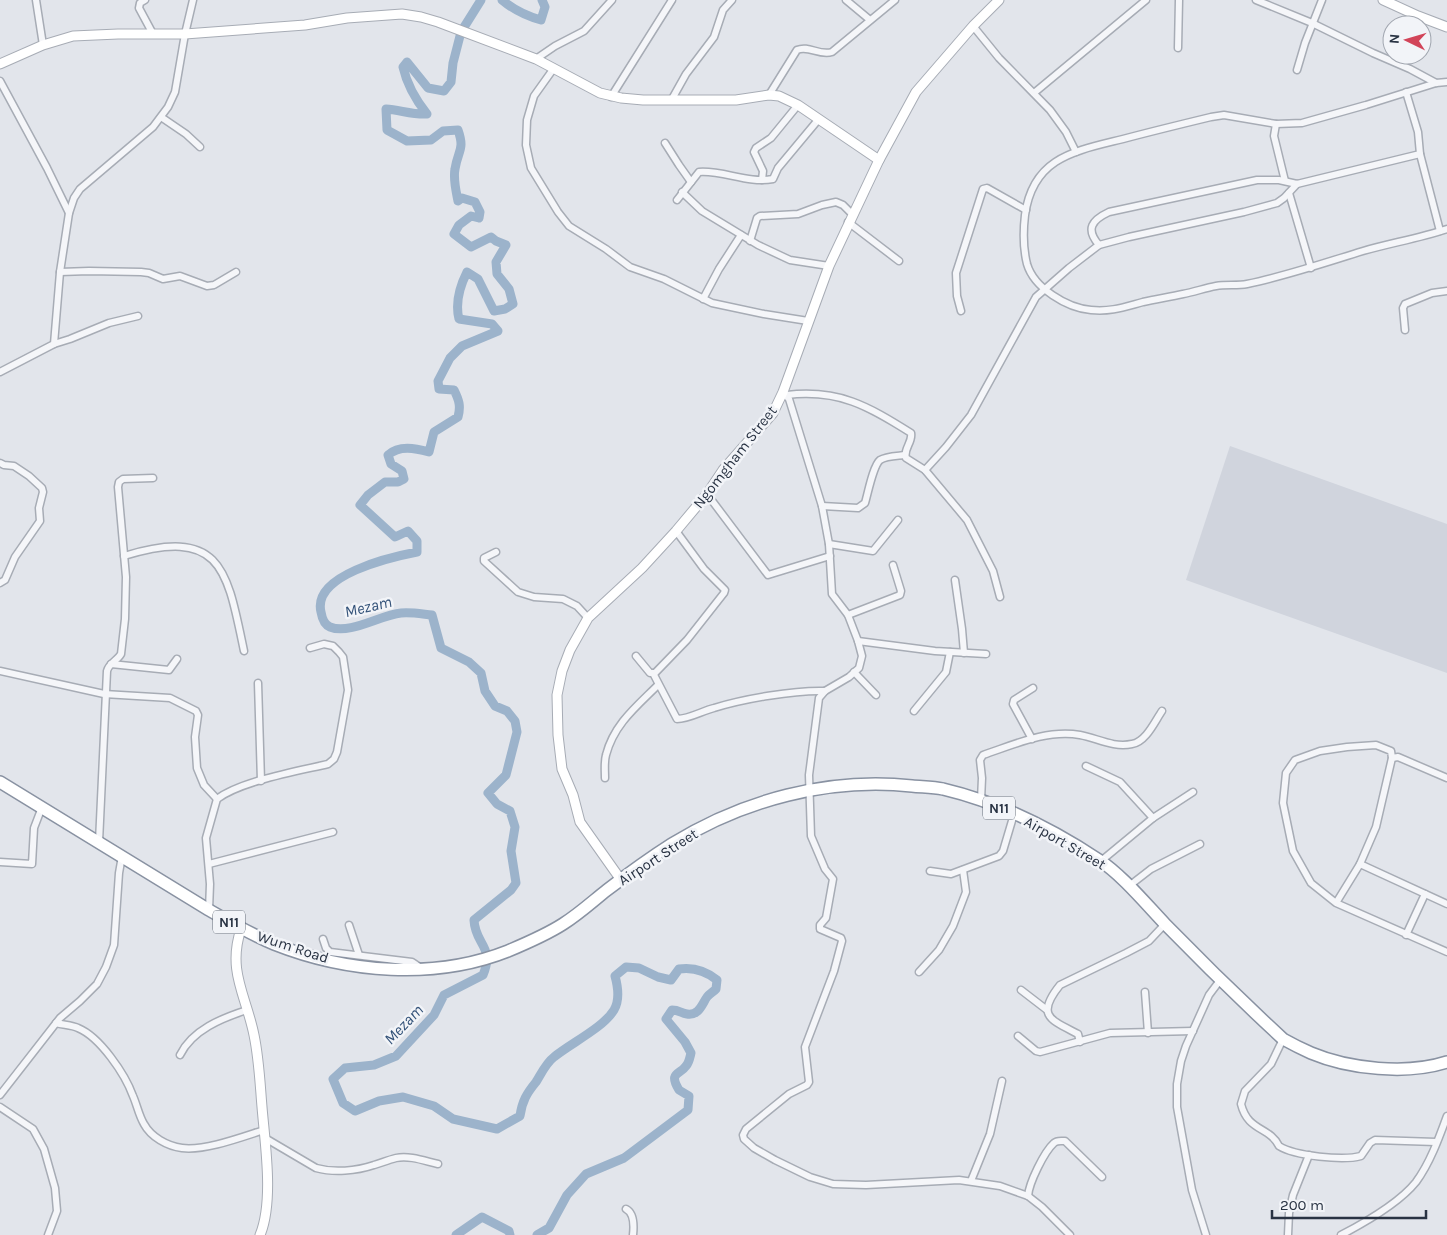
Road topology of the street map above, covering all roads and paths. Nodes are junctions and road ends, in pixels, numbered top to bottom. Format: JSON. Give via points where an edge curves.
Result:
{"nodes":[{"id":1,"x":36,"y":0,"type":"edge"},
{"id":2,"x":146,"y":0,"type":"edge"},
{"id":3,"x":193,"y":0,"type":"edge"},
{"id":4,"x":612,"y":0,"type":"edge"},
{"id":5,"x":672,"y":0,"type":"edge"},
{"id":6,"x":732,"y":0,"type":"edge"},
{"id":7,"x":846,"y":0,"type":"edge"},
{"id":8,"x":895,"y":0,"type":"edge"},
{"id":9,"x":1146,"y":0,"type":"edge"},
{"id":10,"x":1179,"y":0,"type":"edge"},
{"id":11,"x":1256,"y":0,"type":"edge"},
{"id":12,"x":1322,"y":0,"type":"edge"},
{"id":13,"x":1383,"y":0,"type":"edge"},
{"id":14,"x":994,"y":2,"type":"edge"},
{"id":15,"x":870,"y":20,"type":"junction"},
{"id":16,"x":1312,"y":23,"type":"junction"},
{"id":17,"x":973,"y":26,"type":"junction"},
{"id":18,"x":1447,"y":27,"type":"edge"},
{"id":19,"x":153,"y":34,"type":"junction"},
{"id":20,"x":185,"y":34,"type":"junction"},
{"id":21,"x":43,"y":45,"type":"junction"},
{"id":22,"x":1178,"y":48,"type":"dead end"},
{"id":23,"x":536,"y":59,"type":"junction"},
{"id":24,"x":0,"y":64,"type":"edge"},
{"id":25,"x":554,"y":68,"type":"junction"},
{"id":26,"x":1297,"y":70,"type":"dead end"},
{"id":27,"x":0,"y":82,"type":"edge"},
{"id":28,"x":1447,"y":82,"type":"edge"},
{"id":29,"x":1436,"y":83,"type":"junction"},
{"id":30,"x":1406,"y":92,"type":"junction"},
{"id":31,"x":1034,"y":93,"type":"junction"},
{"id":32,"x":769,"y":95,"type":"junction"},
{"id":33,"x":612,"y":97,"type":"junction"},
{"id":34,"x":672,"y":100,"type":"junction"},
{"id":35,"x":798,"y":105,"type":"junction"},
{"id":36,"x":161,"y":117,"type":"junction"},
{"id":37,"x":818,"y":120,"type":"junction"},
{"id":38,"x":1276,"y":124,"type":"junction"},
{"id":39,"x":666,"y":143,"type":"dead end"},
{"id":40,"x":200,"y":147,"type":"dead end"},
{"id":41,"x":1076,"y":152,"type":"junction"},
{"id":42,"x":1420,"y":154,"type":"junction"},
{"id":43,"x":879,"y":160,"type":"junction"},
{"id":44,"x":762,"y":180,"type":"junction"},
{"id":45,"x":1285,"y":181,"type":"junction"},
{"id":46,"x":691,"y":182,"type":"junction"},
{"id":47,"x":1297,"y":184,"type":"junction"},
{"id":48,"x":682,"y":192,"type":"junction"},
{"id":49,"x":1289,"y":193,"type":"junction"},
{"id":50,"x":676,"y":200,"type":"dead end"},
{"id":51,"x":1026,"y":210,"type":"junction"},
{"id":52,"x":69,"y":213,"type":"junction"},
{"id":53,"x":850,"y":218,"type":"junction"},
{"id":54,"x":1444,"y":230,"type":"edge"},
{"id":55,"x":741,"y":235,"type":"junction"},
{"id":56,"x":750,"y":241,"type":"junction"},
{"id":57,"x":1099,"y":245,"type":"junction"},
{"id":58,"x":899,"y":261,"type":"dead end"},
{"id":59,"x":829,"y":266,"type":"junction"},
{"id":60,"x":1311,"y":268,"type":"junction"},
{"id":61,"x":60,"y":272,"type":"junction"},
{"id":62,"x":236,"y":272,"type":"dead end"},
{"id":63,"x":1044,"y":288,"type":"junction"},
{"id":64,"x":1447,"y":291,"type":"edge"},
{"id":65,"x":704,"y":299,"type":"junction"},
{"id":66,"x":961,"y":311,"type":"dead end"},
{"id":67,"x":138,"y":316,"type":"dead end"},
{"id":68,"x":808,"y":321,"type":"junction"},
{"id":69,"x":1405,"y":330,"type":"dead end"},
{"id":70,"x":54,"y":344,"type":"junction"},
{"id":71,"x":0,"y":372,"type":"edge"},
{"id":72,"x":785,"y":393,"type":"junction"},
{"id":73,"x":905,"y":455,"type":"junction"},
{"id":74,"x":0,"y":462,"type":"edge"},
{"id":75,"x":925,"y":470,"type":"junction"},
{"id":76,"x":153,"y":478,"type":"dead end"},
{"id":77,"x":707,"y":494,"type":"junction"},
{"id":78,"x":822,"y":506,"type":"junction"},
{"id":79,"x":898,"y":520,"type":"dead end"},
{"id":80,"x":676,"y":531,"type":"junction"},
{"id":81,"x":829,"y":544,"type":"junction"},
{"id":82,"x":496,"y":552,"type":"dead end"},
{"id":83,"x":124,"y":556,"type":"junction"},
{"id":84,"x":830,"y":556,"type":"junction"},
{"id":85,"x":893,"y":565,"type":"dead end"},
{"id":86,"x":955,"y":580,"type":"dead end"},
{"id":87,"x":0,"y":583,"type":"edge"},
{"id":88,"x":1000,"y":598,"type":"dead end"},
{"id":89,"x":848,"y":615,"type":"junction"},
{"id":90,"x":588,"y":618,"type":"junction"},
{"id":91,"x":858,"y":641,"type":"junction"},
{"id":92,"x":310,"y":648,"type":"dead end"},
{"id":93,"x":244,"y":651,"type":"dead end"},
{"id":94,"x":950,"y":652,"type":"junction"},
{"id":95,"x":964,"y":653,"type":"junction"},
{"id":96,"x":986,"y":654,"type":"dead end"},
{"id":97,"x":636,"y":656,"type":"dead end"},
{"id":98,"x":177,"y":659,"type":"dead end"},
{"id":99,"x":111,"y":664,"type":"junction"},
{"id":100,"x":0,"y":671,"type":"edge"},
{"id":101,"x":854,"y":672,"type":"junction"},
{"id":102,"x":653,"y":673,"type":"junction"},
{"id":103,"x":258,"y":683,"type":"dead end"},
{"id":104,"x":658,"y":685,"type":"junction"},
{"id":105,"x":1033,"y":688,"type":"dead end"},
{"id":106,"x":825,"y":691,"type":"junction"},
{"id":107,"x":104,"y":694,"type":"junction"},
{"id":108,"x":876,"y":695,"type":"dead end"},
{"id":109,"x":914,"y":711,"type":"dead end"},
{"id":110,"x":1162,"y":711,"type":"dead end"},
{"id":111,"x":1032,"y":738,"type":"junction"},
{"id":112,"x":1392,"y":758,"type":"junction"},
{"id":113,"x":1086,"y":766,"type":"dead end"},
{"id":114,"x":605,"y":778,"type":"dead end"},
{"id":115,"x":1447,"y":778,"type":"edge"},
{"id":116,"x":261,"y":781,"type":"junction"},
{"id":117,"x":0,"y":782,"type":"edge"},
{"id":118,"x":809,"y":791,"type":"junction"},
{"id":119,"x":1193,"y":792,"type":"dead end"},
{"id":120,"x":216,"y":799,"type":"junction"},
{"id":121,"x":981,"y":800,"type":"junction"},
{"id":122,"x":42,"y":807,"type":"junction"},
{"id":123,"x":1014,"y":814,"type":"junction"},
{"id":124,"x":1153,"y":818,"type":"junction"},
{"id":125,"x":333,"y":832,"type":"dead end"},
{"id":126,"x":99,"y":842,"type":"junction"},
{"id":127,"x":1200,"y":844,"type":"dead end"},
{"id":128,"x":122,"y":856,"type":"junction"},
{"id":129,"x":1101,"y":861,"type":"junction"},
{"id":130,"x":0,"y":862,"type":"edge"},
{"id":131,"x":209,"y":864,"type":"junction"},
{"id":132,"x":1360,"y":864,"type":"junction"},
{"id":133,"x":963,"y":870,"type":"junction"},
{"id":134,"x":930,"y":871,"type":"dead end"},
{"id":135,"x":621,"y":880,"type":"junction"},
{"id":136,"x":1129,"y":886,"type":"junction"},
{"id":137,"x":1425,"y":894,"type":"junction"},
{"id":138,"x":1336,"y":903,"type":"junction"},
{"id":139,"x":1447,"y":904,"type":"edge"},
{"id":140,"x":209,"y":910,"type":"junction"},
{"id":141,"x":1165,"y":924,"type":"junction"},
{"id":142,"x":349,"y":925,"type":"dead end"},
{"id":143,"x":241,"y":929,"type":"junction"},
{"id":144,"x":1406,"y":935,"type":"junction"},
{"id":145,"x":323,"y":939,"type":"dead end"},
{"id":146,"x":506,"y":952,"type":"joint"},
{"id":147,"x":1447,"y":952,"type":"edge"},
{"id":148,"x":359,"y":955,"type":"junction"},
{"id":149,"x":422,"y":969,"type":"junction"},
{"id":150,"x":919,"y":972,"type":"dead end"},
{"id":151,"x":1221,"y":979,"type":"junction"},
{"id":152,"x":1021,"y":990,"type":"dead end"},
{"id":153,"x":1145,"y":992,"type":"dead end"},
{"id":154,"x":247,"y":1010,"type":"junction"},
{"id":155,"x":1047,"y":1010,"type":"junction"},
{"id":156,"x":56,"y":1023,"type":"junction"},
{"id":157,"x":1192,"y":1031,"type":"junction"},
{"id":158,"x":1148,"y":1033,"type":"junction"},
{"id":159,"x":1018,"y":1036,"type":"dead end"},
{"id":160,"x":1283,"y":1039,"type":"junction"},
{"id":161,"x":1080,"y":1042,"type":"junction"},
{"id":162,"x":180,"y":1055,"type":"dead end"},
{"id":163,"x":1447,"y":1062,"type":"edge"},
{"id":164,"x":1002,"y":1081,"type":"dead end"},
{"id":165,"x":0,"y":1095,"type":"edge"},
{"id":166,"x":0,"y":1106,"type":"edge"},
{"id":167,"x":1447,"y":1116,"type":"edge"},
{"id":168,"x":264,"y":1134,"type":"junction"},
{"id":169,"x":1436,"y":1142,"type":"junction"},
{"id":170,"x":1310,"y":1155,"type":"junction"},
{"id":171,"x":438,"y":1164,"type":"dead end"},
{"id":172,"x":1102,"y":1177,"type":"dead end"},
{"id":173,"x":971,"y":1181,"type":"junction"},
{"id":174,"x":1028,"y":1196,"type":"junction"},
{"id":175,"x":626,"y":1209,"type":"dead end"},
{"id":176,"x":48,"y":1235,"type":"edge"},
{"id":177,"x":260,"y":1235,"type":"edge"},
{"id":178,"x":633,"y":1235,"type":"edge"},
{"id":179,"x":1070,"y":1235,"type":"edge"},
{"id":180,"x":1206,"y":1235,"type":"edge"},
{"id":181,"x":1288,"y":1235,"type":"edge"},
{"id":182,"x":1341,"y":1235,"type":"edge"}],
"edges":[{"from":1,"to":21,"type":"street"},
{"from":2,"to":19,"type":"street","via":[[140,3],[139,8]]},
{"from":3,"to":20,"type":"street"},
{"from":4,"to":23,"type":"street","via":[[584,31]]},
{"from":5,"to":33,"type":"street"},
{"from":6,"to":34,"type":"street","via":[[723,10],[714,37],[686,74]]},
{"from":7,"to":15,"type":"street"},
{"from":8,"to":15,"type":"street"},
{"from":9,"to":31,"type":"street"},
{"from":10,"to":22,"type":"street"},
{"from":11,"to":16,"type":"street"},
{"from":12,"to":16,"type":"street"},
{"from":13,"to":18,"type":"street"},
{"from":14,"to":17,"type":"street","name":"Ngomgham Street"},
{"from":15,"to":32,"type":"street","via":[[832,52],[798,50]]},
{"from":16,"to":26,"type":"street"},
{"from":16,"to":29,"type":"street"},
{"from":17,"to":31,"type":"street"},
{"from":17,"to":43,"type":"street","name":"Ngomgham Street","via":[[916,92]]},
{"from":19,"to":20,"type":"street"},
{"from":19,"to":21,"type":"street","via":[[73,36]]},
{"from":20,"to":23,"type":"street","via":[[402,14],[421,17]]},
{"from":20,"to":36,"type":"street","via":[[175,92]]},
{"from":21,"to":24,"type":"street"},
{"from":23,"to":25,"type":"street"},
{"from":25,"to":33,"type":"street"},
{"from":25,"to":65,"type":"street","via":[[534,96],[527,120],[526,146],[531,168],[558,212],[569,226],[630,267]]},
{"from":27,"to":52,"type":"street"},
{"from":28,"to":29,"type":"street"},
{"from":29,"to":30,"type":"street"},
{"from":30,"to":38,"type":"street","via":[[1302,123]]},
{"from":30,"to":42,"type":"street","via":[[1418,132]]},
{"from":31,"to":41,"type":"street","via":[[1066,132]]},
{"from":32,"to":34,"type":"street","via":[[736,100]]},
{"from":32,"to":35,"type":"street"},
{"from":33,"to":34,"type":"street"},
{"from":35,"to":37,"type":"street"},
{"from":35,"to":44,"type":"street","via":[[771,138],[754,152],[763,171]]},
{"from":36,"to":40,"type":"street"},
{"from":36,"to":52,"type":"street","via":[[80,189]]},
{"from":37,"to":43,"type":"street"},
{"from":37,"to":44,"type":"street","via":[[778,168],[773,180]]},
{"from":38,"to":41,"type":"street","via":[[1224,115]]},
{"from":38,"to":45,"type":"street","via":[[1274,136]]},
{"from":39,"to":46,"type":"street"},
{"from":41,"to":51,"type":"street","via":[[1053,163],[1038,177]]},
{"from":42,"to":47,"type":"street"},
{"from":42,"to":54,"type":"street"},
{"from":43,"to":53,"type":"street","name":"Ngomgham Street"},
{"from":44,"to":46,"type":"street","via":[[699,172]]},
{"from":45,"to":47,"type":"street"},
{"from":45,"to":57,"type":"street","via":[[1257,180],[1109,212],[1096,220],[1091,228]]},
{"from":46,"to":48,"type":"street"},
{"from":47,"to":49,"type":"street"},
{"from":48,"to":50,"type":"street"},
{"from":48,"to":55,"type":"street","via":[[702,211]]},
{"from":49,"to":57,"type":"street","via":[[1276,203],[1244,212]]},
{"from":49,"to":60,"type":"street"},
{"from":51,"to":63,"type":"street","via":[[1024,249],[1034,279]]},
{"from":51,"to":66,"type":"street","via":[[987,188],[983,189],[956,273]]},
{"from":52,"to":61,"type":"street"},
{"from":53,"to":56,"type":"street","via":[[843,205],[836,202],[798,214],[760,216]]},
{"from":53,"to":58,"type":"street"},
{"from":53,"to":59,"type":"street","name":"Ngomgham Street"},
{"from":54,"to":60,"type":"street"},
{"from":55,"to":56,"type":"street"},
{"from":55,"to":65,"type":"street"},
{"from":56,"to":59,"type":"street","via":[[790,260]]},
{"from":57,"to":63,"type":"street"},
{"from":59,"to":68,"type":"street","name":"Ngomgham Street"},
{"from":60,"to":63,"type":"street","via":[[1246,284],[1217,286],[1142,302],[1115,311],[1068,305]]},
{"from":61,"to":62,"type":"street","via":[[141,272],[163,279],[180,276],[207,286]]},
{"from":61,"to":70,"type":"street"},
{"from":63,"to":75,"type":"street","via":[[971,415]]},
{"from":64,"to":69,"type":"street","via":[[1432,293],[1405,304]]},
{"from":65,"to":68,"type":"street","via":[[722,306]]},
{"from":67,"to":70,"type":"street","via":[[109,323]]},
{"from":68,"to":72,"type":"street","name":"Ngomgham Street"},
{"from":70,"to":71,"type":"street"},
{"from":72,"to":73,"type":"street","via":[[831,395],[876,411],[911,433]]},
{"from":72,"to":77,"type":"street","name":"Ngomgham Street","via":[[773,413],[723,470]]},
{"from":72,"to":78,"type":"street"},
{"from":73,"to":75,"type":"street"},
{"from":73,"to":78,"type":"street","via":[[880,460],[862,506]]},
{"from":74,"to":87,"type":"street","via":[[29,476],[43,492],[40,521]]},
{"from":75,"to":88,"type":"street","via":[[967,520],[993,571]]},
{"from":76,"to":83,"type":"street","via":[[119,482]]},
{"from":77,"to":80,"type":"street","name":"Ngomgham Street"},
{"from":77,"to":84,"type":"street","via":[[768,575]]},
{"from":78,"to":81,"type":"street"},
{"from":79,"to":81,"type":"street","via":[[873,551]]},
{"from":80,"to":90,"type":"street","name":"Ngomgham Street"},
{"from":80,"to":102,"type":"street","via":[[704,569],[725,590],[687,640]]},
{"from":81,"to":84,"type":"street"},
{"from":82,"to":90,"type":"street","via":[[484,558],[486,564],[518,592],[563,599],[577,606]]},
{"from":83,"to":93,"type":"street","via":[[172,546],[198,549],[209,556],[227,579]]},
{"from":83,"to":99,"type":"street","via":[[124,640],[119,657]]},
{"from":84,"to":89,"type":"street","via":[[832,594]]},
{"from":85,"to":89,"type":"street","via":[[900,595]]},
{"from":86,"to":95,"type":"street"},
{"from":89,"to":91,"type":"street"},
{"from":90,"to":135,"type":"street","name":"Ngomgham Street","via":[[570,650],[558,694],[562,769],[580,822]]},
{"from":91,"to":94,"type":"street"},
{"from":91,"to":101,"type":"street","via":[[862,662]]},
{"from":92,"to":116,"type":"street","via":[[324,644],[333,646],[343,657],[348,690],[337,752],[328,764]]},
{"from":94,"to":95,"type":"street"},
{"from":94,"to":109,"type":"street","via":[[946,672]]},
{"from":95,"to":96,"type":"street"},
{"from":97,"to":102,"type":"street"},
{"from":98,"to":99,"type":"street","via":[[169,670]]},
{"from":99,"to":107,"type":"street"},
{"from":100,"to":107,"type":"street"},
{"from":101,"to":106,"type":"street"},
{"from":101,"to":108,"type":"street"},
{"from":102,"to":104,"type":"street"},
{"from":103,"to":116,"type":"street"},
{"from":104,"to":106,"type":"street","via":[[674,716],[679,719],[714,707],[760,698]]},
{"from":104,"to":114,"type":"street","via":[[617,728],[605,755]]},
{"from":105,"to":111,"type":"street","via":[[1013,704]]},
{"from":106,"to":118,"type":"street","via":[[819,698]]},
{"from":107,"to":120,"type":"street","via":[[170,698],[196,711],[197,768]]},
{"from":107,"to":126,"type":"street"},
{"from":110,"to":111,"type":"street","via":[[1143,738],[1132,744],[1110,744],[1079,735]]},
{"from":111,"to":121,"type":"street","via":[[981,757]]},
{"from":112,"to":115,"type":"street","via":[[1398,757]]},
{"from":112,"to":132,"type":"street","via":[[1376,827]]},
{"from":112,"to":138,"type":"street","via":[[1390,751],[1376,745],[1347,747],[1320,751],[1294,760],[1286,773],[1282,803],[1293,851],[1311,883]]},
{"from":113,"to":124,"type":"street","via":[[1120,782]]},
{"from":116,"to":120,"type":"street"},
{"from":117,"to":122,"type":"highway","name":"Wum Road","number":"N11"},
{"from":118,"to":121,"type":"highway","name":"Airport Street","number":"N11","via":[[864,784],[902,784],[940,789]]},
{"from":118,"to":135,"type":"highway","name":"Airport Street","number":"N11","via":[[761,802],[711,824],[673,844]]},
{"from":118,"to":173,"type":"street","via":[[811,836],[825,869],[833,879],[826,918],[820,929],[842,941],[805,1047],[808,1084],[788,1094],[746,1129],[744,1139],[775,1160],[833,1184]]},
{"from":119,"to":124,"type":"street"},
{"from":120,"to":131,"type":"street","via":[[206,838]]},
{"from":121,"to":123,"type":"highway","name":"Airport Street","number":"N11"},
{"from":122,"to":126,"type":"highway","name":"Wum Road","number":"N11"},
{"from":122,"to":130,"type":"street","via":[[34,828],[32,863]]},
{"from":123,"to":129,"type":"highway","name":"Airport Street","number":"N11"},
{"from":123,"to":133,"type":"street","via":[[1001,854]]},
{"from":124,"to":129,"type":"street"},
{"from":125,"to":131,"type":"street"},
{"from":126,"to":128,"type":"highway","name":"Wum Road","number":"N11"},
{"from":127,"to":136,"type":"street","via":[[1151,869]]},
{"from":128,"to":140,"type":"highway","name":"Wum Road","number":"N11"},
{"from":128,"to":156,"type":"street","via":[[111,957],[96,984]]},
{"from":129,"to":136,"type":"highway","name":"Airport Street","number":"N11"},
{"from":131,"to":140,"type":"street"},
{"from":132,"to":137,"type":"street"},
{"from":132,"to":138,"type":"street"},
{"from":133,"to":134,"type":"street","via":[[946,874]]},
{"from":133,"to":150,"type":"street","via":[[966,892],[953,926],[939,950]]},
{"from":135,"to":146,"type":"highway","name":"Airport Street","number":"N11","via":[[565,923]]},
{"from":136,"to":141,"type":"highway","name":"Airport Street","number":"N11"},
{"from":137,"to":139,"type":"street"},
{"from":137,"to":144,"type":"street"},
{"from":138,"to":144,"type":"street"},
{"from":140,"to":143,"type":"highway","name":"Wum Road","number":"N11"},
{"from":141,"to":151,"type":"highway","name":"Airport Street","number":"N11"},
{"from":141,"to":155,"type":"street","via":[[1149,941],[1060,985]]},
{"from":142,"to":148,"type":"street"},
{"from":143,"to":149,"type":"highway","name":"Wum Road","number":"N11","via":[[273,944],[328,960],[387,969]]},
{"from":143,"to":154,"type":"street","via":[[235,955],[236,970]]},
{"from":144,"to":147,"type":"street"},
{"from":145,"to":148,"type":"street","via":[[328,951]]},
{"from":146,"to":149,"type":"highway","name":"Wum Road","number":"N11","via":[[459,965]]},
{"from":148,"to":149,"type":"street","via":[[412,962]]},
{"from":151,"to":157,"type":"street","via":[[1209,995]]},
{"from":151,"to":160,"type":"highway","name":"Airport Street","number":"N11"},
{"from":152,"to":155,"type":"street"},
{"from":153,"to":158,"type":"street"},
{"from":154,"to":162,"type":"street","via":[[209,1026],[185,1044]]},
{"from":154,"to":168,"type":"street","via":[[259,1066]]},
{"from":155,"to":161,"type":"street","via":[[1050,1019],[1078,1034]]},
{"from":156,"to":165,"type":"street"},
{"from":156,"to":168,"type":"street","via":[[78,1028],[102,1047],[133,1094],[144,1125],[168,1145],[183,1149]]},
{"from":157,"to":158,"type":"street"},
{"from":157,"to":180,"type":"street","via":[[1176,1084],[1177,1107],[1192,1190]]},
{"from":158,"to":161,"type":"street","via":[[1110,1033]]},
{"from":159,"to":161,"type":"street","via":[[1040,1052]]},
{"from":160,"to":163,"type":"highway","name":"Airport Street","number":"N11","via":[[1327,1058],[1377,1068],[1423,1067]]},
{"from":160,"to":170,"type":"street","via":[[1271,1064],[1245,1091],[1241,1104],[1255,1127],[1273,1137],[1279,1146]]},
{"from":164,"to":173,"type":"street","via":[[990,1134]]},
{"from":166,"to":176,"type":"street","via":[[33,1130],[44,1149],[55,1188],[56,1211]]},
{"from":167,"to":169,"type":"street"},
{"from":168,"to":171,"type":"street","via":[[324,1170],[351,1170],[397,1158]]},
{"from":168,"to":177,"type":"street","via":[[267,1192]]},
{"from":169,"to":170,"type":"street","via":[[1375,1140],[1365,1153],[1357,1157]]},
{"from":169,"to":182,"type":"street","via":[[1414,1184],[1361,1225]]},
{"from":170,"to":181,"type":"street","via":[[1293,1195]]},
{"from":172,"to":174,"type":"street","via":[[1065,1141],[1059,1140],[1040,1166]]},
{"from":173,"to":174,"type":"street","via":[[1000,1186]]},
{"from":174,"to":179,"type":"street"},
{"from":175,"to":178,"type":"street","via":[[631,1214]]}]}
